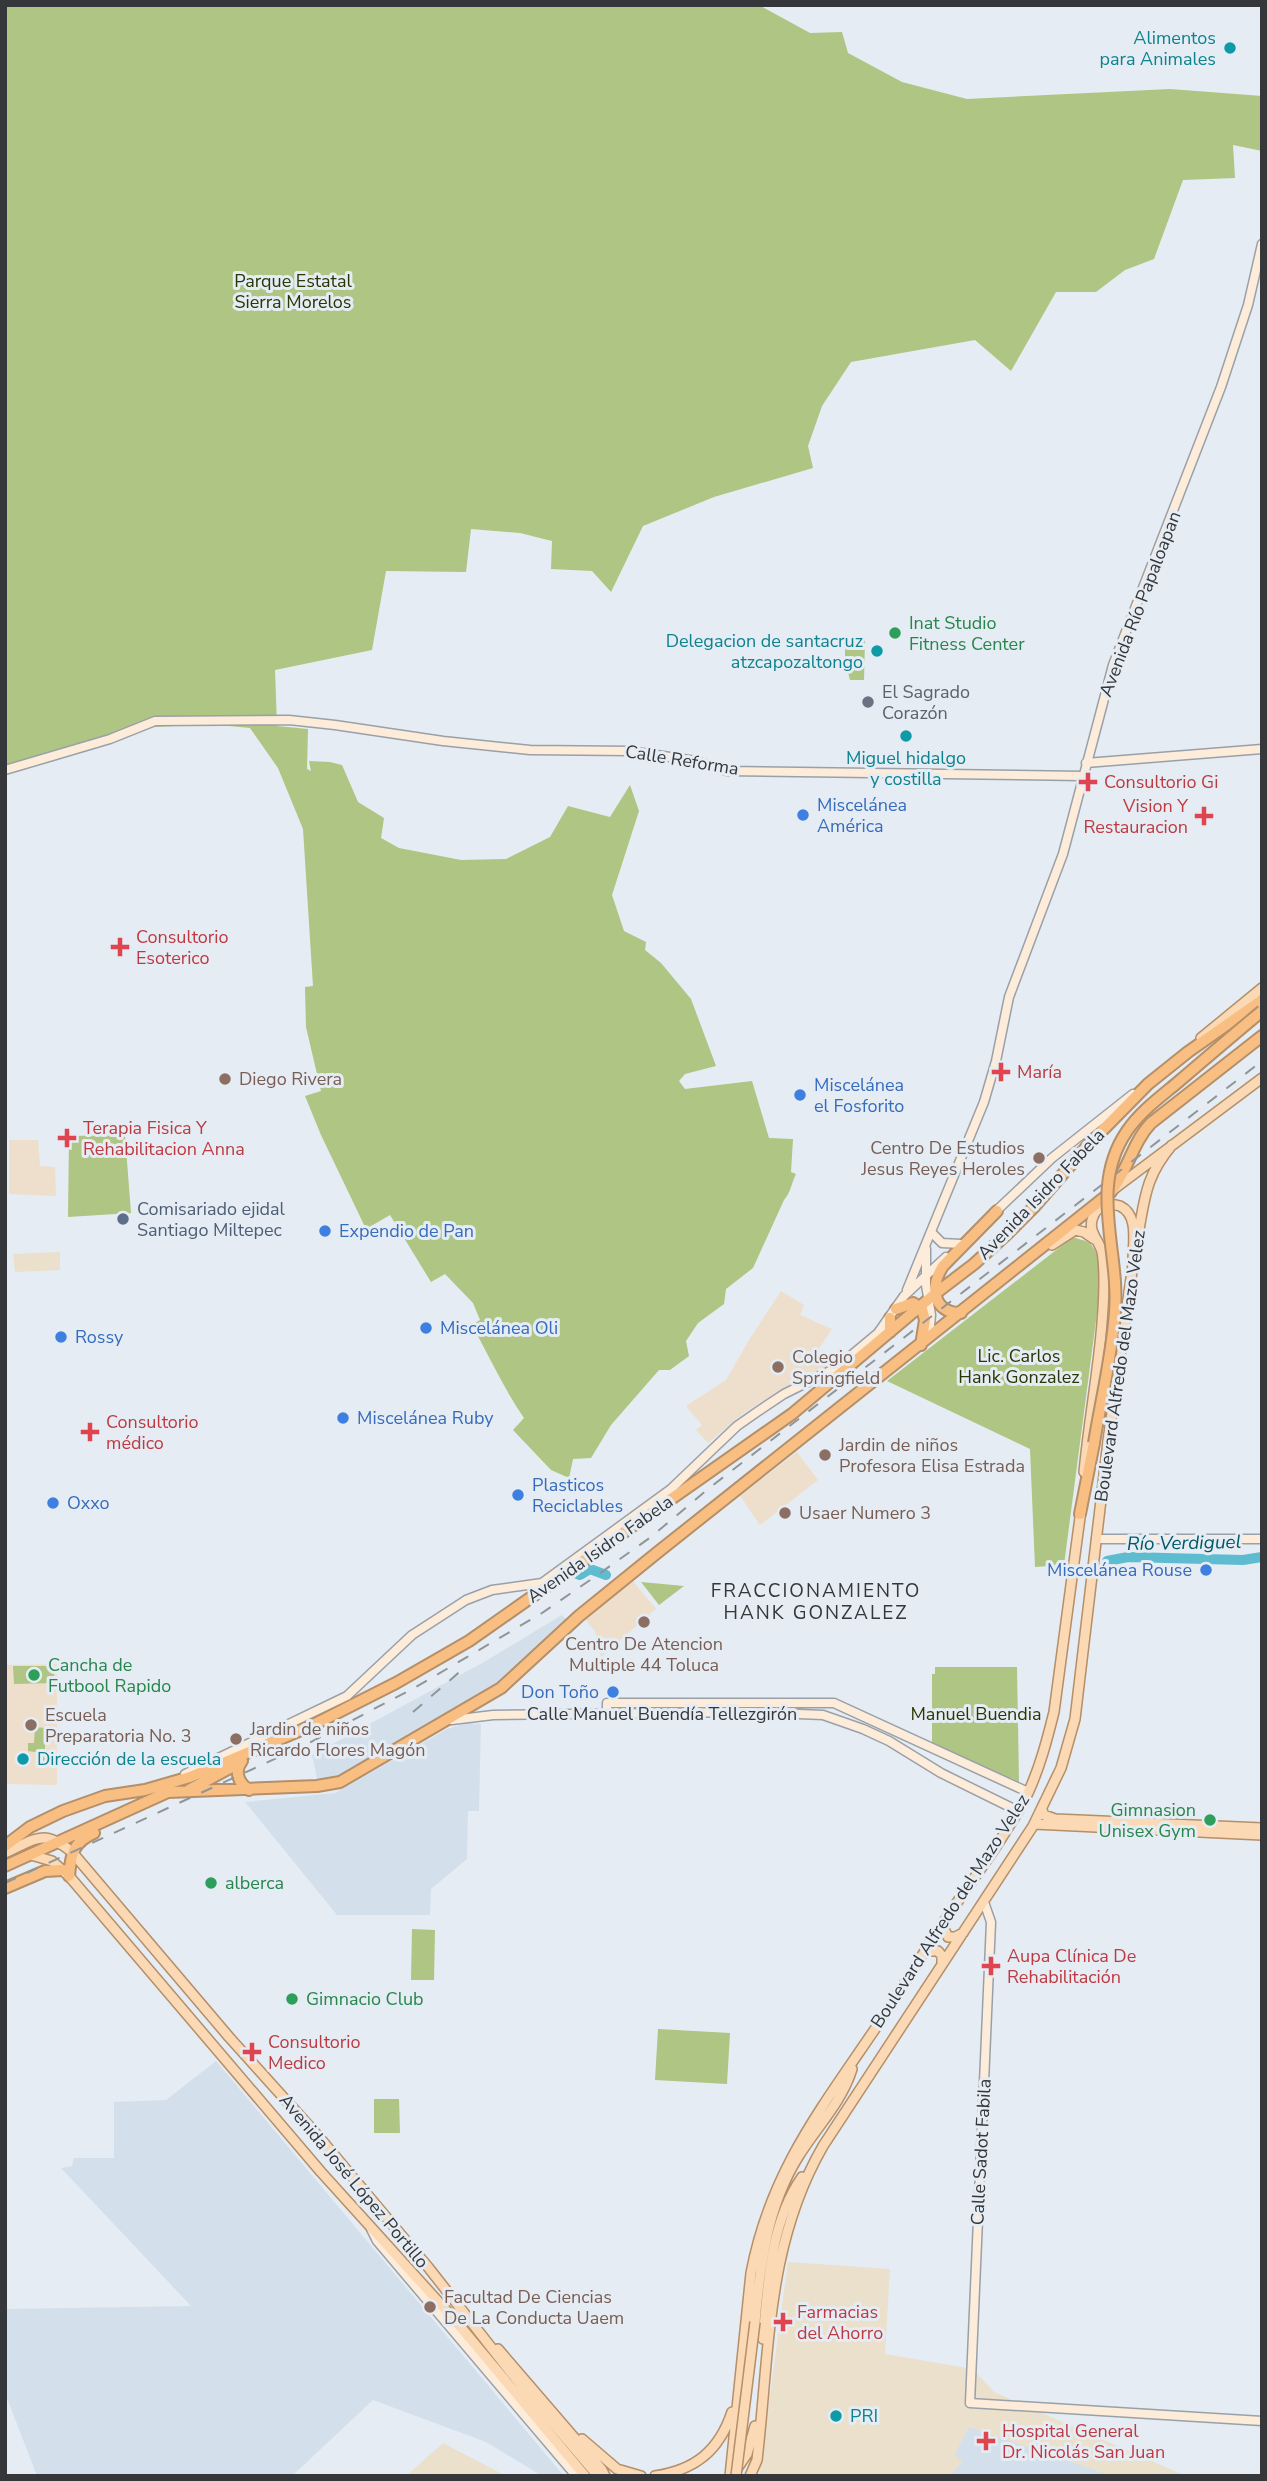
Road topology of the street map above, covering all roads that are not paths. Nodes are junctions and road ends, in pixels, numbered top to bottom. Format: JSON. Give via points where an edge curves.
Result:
{"nodes":[{"id":1,"x":1262,"y":244,"type":"edge"},
{"id":2,"x":1262,"y":750,"type":"edge"},
{"id":3,"x":1086,"y":763,"type":"junction"},
{"id":4,"x":5,"y":770,"type":"edge"},
{"id":5,"x":1082,"y":776,"type":"junction"},
{"id":6,"x":1262,"y":988,"type":"edge"},
{"id":7,"x":1262,"y":1000,"type":"edge"},
{"id":8,"x":1262,"y":1011,"type":"edge"},
{"id":9,"x":1262,"y":1036,"type":"edge"},
{"id":10,"x":1188,"y":1052,"type":"junction"},
{"id":11,"x":1262,"y":1078,"type":"edge"},
{"id":12,"x":1148,"y":1084,"type":"junction"},
{"id":13,"x":1172,"y":1145,"type":"junction"},
{"id":14,"x":1110,"y":1192,"type":"junction"},
{"id":15,"x":996,"y":1211,"type":"junction"},
{"id":16,"x":931,"y":1231,"type":"junction"},
{"id":17,"x":1095,"y":1240,"type":"junction"},
{"id":18,"x":927,"y":1243,"type":"junction"},
{"id":19,"x":961,"y":1244,"type":"junction"},
{"id":20,"x":1133,"y":1261,"type":"junction"},
{"id":21,"x":1018,"y":1266,"type":"junction"},
{"id":22,"x":925,"y":1274,"type":"junction"},
{"id":23,"x":904,"y":1296,"type":"junction"},
{"id":24,"x":928,"y":1300,"type":"junction"},
{"id":25,"x":893,"y":1313,"type":"junction"},
{"id":26,"x":961,"y":1313,"type":"junction"},
{"id":27,"x":884,"y":1333,"type":"junction"},
{"id":28,"x":925,"y":1342,"type":"junction"},
{"id":29,"x":1080,"y":1514,"type":"junction"},
{"id":30,"x":1096,"y":1539,"type":"junction"},
{"id":31,"x":1262,"y":1539,"type":"edge"},
{"id":32,"x":542,"y":1583,"type":"junction"},
{"id":33,"x":510,"y":1612,"type":"junction"},
{"id":34,"x":490,"y":1695,"type":"junction"},
{"id":35,"x":607,"y":1713,"type":"junction"},
{"id":36,"x":493,"y":1714,"type":"junction"},
{"id":37,"x":439,"y":1723,"type":"junction"},
{"id":38,"x":313,"y":1725,"type":"junction"},
{"id":39,"x":242,"y":1761,"type":"junction"},
{"id":40,"x":163,"y":1784,"type":"junction"},
{"id":41,"x":249,"y":1790,"type":"junction"},
{"id":42,"x":187,"y":1791,"type":"junction"},
{"id":43,"x":1028,"y":1792,"type":"junction"},
{"id":44,"x":1042,"y":1810,"type":"junction"},
{"id":45,"x":1018,"y":1811,"type":"junction"},
{"id":46,"x":1034,"y":1824,"type":"junction"},
{"id":47,"x":1262,"y":1828,"type":"edge"},
{"id":48,"x":1262,"y":1835,"type":"edge"},
{"id":49,"x":59,"y":1841,"type":"junction"},
{"id":50,"x":5,"y":1846,"type":"edge"},
{"id":51,"x":72,"y":1852,"type":"junction"},
{"id":52,"x":5,"y":1853,"type":"edge"},
{"id":53,"x":30,"y":1855,"type":"junction"},
{"id":54,"x":5,"y":1866,"type":"edge"},
{"id":55,"x":66,"y":1873,"type":"junction"},
{"id":56,"x":5,"y":1888,"type":"edge"},
{"id":57,"x":984,"y":1902,"type":"junction"},
{"id":58,"x":942,"y":1925,"type":"junction"},
{"id":59,"x":963,"y":1933,"type":"junction"},
{"id":60,"x":927,"y":1951,"type":"junction"},
{"id":61,"x":942,"y":1964,"type":"junction"},
{"id":62,"x":200,"y":2002,"type":"junction"},
{"id":63,"x":187,"y":2014,"type":"junction"},
{"id":64,"x":855,"y":2057,"type":"junction"},
{"id":65,"x":812,"y":2165,"type":"junction"},
{"id":66,"x":370,"y":2227,"type":"junction"},
{"id":67,"x":477,"y":2331,"type":"junction"},
{"id":68,"x":738,"y":2393,"type":"junction"},
{"id":69,"x":1262,"y":2421,"type":"edge"},
{"id":70,"x":569,"y":2431,"type":"junction"},
{"id":71,"x":757,"y":2460,"type":"junction"},
{"id":72,"x":576,"y":2476,"type":"edge"},
{"id":73,"x":585,"y":2476,"type":"edge"},
{"id":74,"x":598,"y":2476,"type":"edge"},
{"id":75,"x":604,"y":2476,"type":"edge"},
{"id":76,"x":641,"y":2476,"type":"edge"},
{"id":77,"x":655,"y":2476,"type":"edge"},
{"id":78,"x":733,"y":2476,"type":"edge"},
{"id":79,"x":750,"y":2476,"type":"edge"},
{"id":80,"x":755,"y":2476,"type":"edge"}],
"edges":[{"from":1,"to":3,"type":"main road","name":"Avenida Río Papaloapan","via":[[1222,387],[1118,652]]},
{"from":2,"to":3,"type":"main road"},
{"from":3,"to":5,"type":"main road","name":"Avenida Río Papaloapan"},
{"from":4,"to":5,"type":"main road","name":"Calle Reforma","via":[[151,722],[243,721],[314,722],[530,750],[630,751],[696,761],[727,771]]},
{"from":5,"to":16,"type":"main road","name":"Avenida Río Papaloapan","via":[[1063,854],[1009,997],[984,1102]]},
{"from":6,"to":10,"type":"main road"},
{"from":7,"to":10,"type":"highway"},
{"from":8,"to":29,"type":"highway","name":"Boulevard Alfredo del Mazo Velez","bridge":true,"via":[[1139,1116],[1114,1156],[1106,1200],[1115,1315]]},
{"from":9,"to":14,"type":"highway","via":[[1151,1123]]},
{"from":10,"to":12,"type":"highway"},
{"from":11,"to":13,"type":"main road"},
{"from":12,"to":15,"type":"main road","name":"Avenida Isidro Fabela","via":[[1062,1149]]},
{"from":12,"to":24,"type":"highway","name":"Avenida Isidro Fabela","via":[[1016,1226]]},
{"from":13,"to":14,"type":"main road"},
{"from":13,"to":20,"type":"main road","name":"Boulevard Alfredo del Mazo Velez","via":[[1152,1172]]},
{"from":14,"to":21,"type":"highway","name":"Avenida Isidro Fabela"},
{"from":15,"to":19,"type":"main road","name":"Avenida Isidro Fabela"},
{"from":15,"to":24,"type":"highway","via":[[943,1266]]},
{"from":16,"to":18,"type":"main road","name":"Avenida Río Papaloapan"},
{"from":16,"to":19,"type":"main road","via":[[942,1243]]},
{"from":17,"to":20,"type":"main road","via":[[1091,1222],[1095,1212],[1109,1204],[1123,1207],[1133,1225]]},
{"from":17,"to":21,"type":"main road","via":[[1073,1231]]},
{"from":17,"to":29,"type":"main road","via":[[1102,1252],[1104,1295]]},
{"from":18,"to":22,"type":"main road","name":"Avenida Río Papaloapan"},
{"from":18,"to":23,"type":"main road","name":"Avenida Río Papaloapan"},
{"from":19,"to":22,"type":"main road","name":"Avenida Isidro Fabela"},
{"from":20,"to":30,"type":"main road","name":"Boulevard Alfredo del Mazo Velez"},
{"from":21,"to":26,"type":"highway","name":"Avenida Isidro Fabela"},
{"from":22,"to":23,"type":"main road","name":"Avenida Isidro Fabela"},
{"from":22,"to":24,"type":"main road","name":"Avenida Río Papaloapan"},
{"from":23,"to":25,"type":"main road","name":"Avenida Isidro Fabela"},
{"from":24,"to":25,"type":"highway"},
{"from":24,"to":26,"type":"highway","via":[[943,1310]]},
{"from":24,"to":27,"type":"highway","name":"Avenida Isidro Fabela"},
{"from":24,"to":28,"type":"highway"},
{"from":25,"to":27,"type":"highway"},
{"from":26,"to":28,"type":"highway","name":"Avenida Isidro Fabela"},
{"from":27,"to":32,"type":"main road","name":"Avenida Isidro Fabela","via":[[831,1371],[784,1394],[737,1426],[671,1489]]},
{"from":27,"to":33,"type":"highway","name":"Avenida Isidro Fabela","via":[[775,1427]]},
{"from":28,"to":34,"type":"highway","name":"Avenida Isidro Fabela","via":[[657,1552]]},
{"from":29,"to":43,"type":"main road","name":"Boulevard Alfredo del Mazo Velez","via":[[1054,1712]]},
{"from":30,"to":31,"type":"main road"},
{"from":30,"to":44,"type":"main road","name":"Boulevard Alfredo del Mazo Velez","via":[[1075,1719],[1061,1768]]},
{"from":32,"to":33,"type":"highway"},
{"from":32,"to":40,"type":"main road","via":[[492,1590],[466,1600],[412,1635],[347,1696]]},
{"from":33,"to":38,"type":"highway","name":"Avenida Isidro Fabela","via":[[443,1657]]},
{"from":34,"to":36,"type":"main road","via":[[485,1704]]},
{"from":34,"to":37,"type":"highway","name":"Avenida Isidro Fabela"},
{"from":35,"to":36,"type":"main road","name":"Calle Manuel Buendía Tellezgirón"},
{"from":35,"to":43,"type":"main road","via":[[607,1703],[834,1703]]},
{"from":35,"to":45,"type":"main road","name":"Calle Manuel Buendía Tellezgirón","via":[[823,1715],[863,1729]]},
{"from":36,"to":37,"type":"main road","name":"Calle Manuel Buendía Tellezgirón"},
{"from":37,"to":41,"type":"highway","name":"Avenida Isidro Fabela","via":[[340,1782]]},
{"from":38,"to":39,"type":"highway"},
{"from":38,"to":40,"type":"highway","name":"Avenida Isidro Fabela","via":[[198,1774]]},
{"from":39,"to":41,"type":"highway","via":[[238,1774]]},
{"from":39,"to":42,"type":"highway"},
{"from":40,"to":50,"type":"highway","name":"Avenida Isidro Fabela","via":[[63,1811]]},
{"from":41,"to":42,"type":"highway","name":"Avenida Isidro Fabela"},
{"from":42,"to":49,"type":"highway","name":"Avenida Isidro Fabela","via":[[168,1792]]},
{"from":42,"to":51,"type":"highway","via":[[83,1838]]},
{"from":43,"to":45,"type":"main road","name":"Boulevard Alfredo del Mazo Velez"},
{"from":44,"to":46,"type":"main road","name":"Boulevard Alfredo del Mazo Velez"},
{"from":44,"to":47,"type":"main road","via":[[1055,1819]]},
{"from":45,"to":58,"type":"main road","name":"Boulevard Alfredo del Mazo Velez"},
{"from":46,"to":48,"type":"main road"},
{"from":46,"to":57,"type":"main road","name":"Boulevard Alfredo del Mazo Velez"},
{"from":49,"to":51,"type":"main road","name":"Avenida José López Portillo"},
{"from":49,"to":52,"type":"main road","via":[[42,1838]]},
{"from":49,"to":53,"type":"highway","name":"Avenida Isidro Fabela"},
{"from":51,"to":55,"type":"highway"},
{"from":51,"to":62,"type":"main road","name":"Avenida José López Portillo"},
{"from":53,"to":54,"type":"highway","name":"Avenida Isidro Fabela"},
{"from":53,"to":55,"type":"main road","name":"Avenida José López Portillo","via":[[52,1861]]},
{"from":55,"to":56,"type":"highway","via":[[45,1871]]},
{"from":55,"to":63,"type":"main road","name":"Avenida José López Portillo"},
{"from":57,"to":59,"type":"main road","name":"Boulevard Alfredo del Mazo Velez"},
{"from":57,"to":69,"type":"main road","name":"Calle Sadot Fabila","via":[[991,1922],[970,2403]]},
{"from":58,"to":59,"type":"main road","via":[[948,1937]]},
{"from":58,"to":60,"type":"main road","name":"Boulevard Alfredo del Mazo Velez"},
{"from":59,"to":61,"type":"main road","name":"Boulevard Alfredo del Mazo Velez"},
{"from":60,"to":61,"type":"main road","via":[[938,1951]]},
{"from":60,"to":64,"type":"main road","name":"Boulevard Alfredo del Mazo Velez"},
{"from":61,"to":65,"type":"main road","name":"Boulevard Alfredo del Mazo Velez"},
{"from":62,"to":63,"type":"main road","via":[[188,2002]]},
{"from":62,"to":67,"type":"main road","name":"Avenida José López Portillo","via":[[319,2137]]},
{"from":63,"to":66,"type":"main road","name":"Avenida José López Portillo"},
{"from":64,"to":68,"type":"main road","name":"Boulevard Alfredo del Mazo Velez","via":[[796,2146],[767,2211],[751,2273]]},
{"from":64,"to":78,"type":"main road","bridge":true,"via":[[845,2086],[793,2166],[767,2231]]},
{"from":65,"to":71,"type":"main road","name":"Boulevard Alfredo del Mazo Velez","via":[[787,2227],[779,2263]]},
{"from":65,"to":78,"type":"main road","bridge":true,"via":[[789,2200],[778,2233],[754,2434]]},
{"from":66,"to":72,"type":"main road","via":[[377,2241]]},
{"from":66,"to":73,"type":"main road","name":"Avenida José López Portillo"},
{"from":67,"to":70,"type":"main road","via":[[493,2343]]},
{"from":67,"to":74,"type":"main road","name":"Avenida José López Portillo"},
{"from":68,"to":77,"type":"main road","via":[[723,2434],[709,2453],[684,2469]]},
{"from":68,"to":78,"type":"main road","name":"Boulevard Alfredo del Mazo Velez"},
{"from":70,"to":75,"type":"main road"},
{"from":70,"to":76,"type":"main road","via":[[617,2469]]},
{"from":71,"to":79,"type":"main road","name":"Boulevard Alfredo del Mazo Velez"},
{"from":71,"to":80,"type":"main road"}]}
